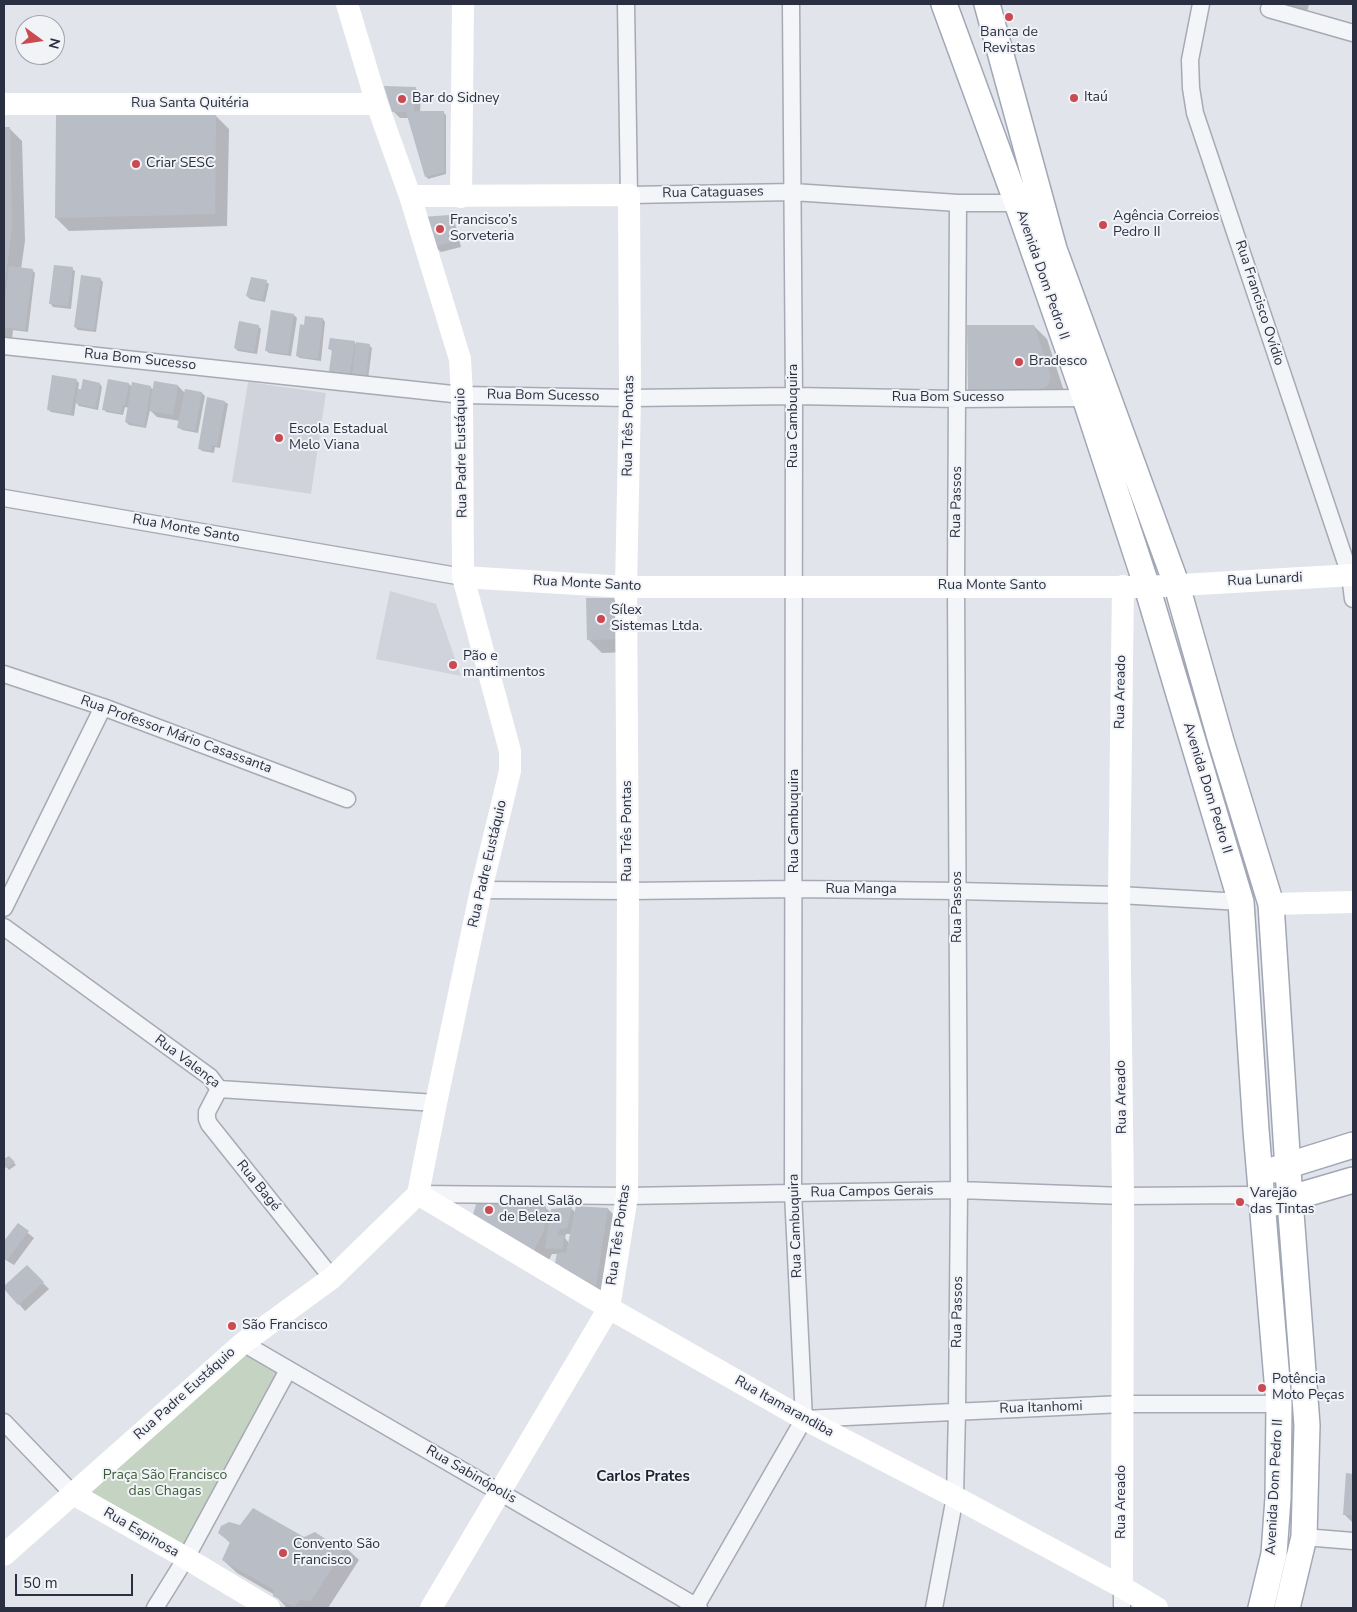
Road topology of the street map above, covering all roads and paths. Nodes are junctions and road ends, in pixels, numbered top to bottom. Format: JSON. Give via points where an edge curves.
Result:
{"nodes":[{"id":1,"x":347,"y":4,"type":"edge"},
{"id":2,"x":463,"y":4,"type":"edge"},
{"id":3,"x":626,"y":4,"type":"edge"},
{"id":4,"x":791,"y":4,"type":"edge"},
{"id":5,"x":944,"y":4,"type":"edge"},
{"id":6,"x":987,"y":4,"type":"edge"},
{"id":7,"x":1201,"y":4,"type":"edge"},
{"id":8,"x":1270,"y":9,"type":"dead end"},
{"id":9,"x":1353,"y":33,"type":"edge"},
{"id":10,"x":4,"y":104,"type":"edge"},
{"id":11,"x":377,"y":104,"type":"junction"},
{"id":12,"x":793,"y":192,"type":"junction"},
{"id":13,"x":629,"y":195,"type":"junction"},
{"id":14,"x":410,"y":196,"type":"junction"},
{"id":15,"x":461,"y":197,"type":"junction"},
{"id":16,"x":1017,"y":203,"type":"junction"},
{"id":17,"x":958,"y":204,"type":"junction"},
{"id":18,"x":4,"y":346,"type":"edge"},
{"id":19,"x":462,"y":394,"type":"junction"},
{"id":20,"x":794,"y":396,"type":"junction"},
{"id":21,"x":630,"y":398,"type":"junction"},
{"id":22,"x":1085,"y":398,"type":"junction"},
{"id":23,"x":958,"y":399,"type":"junction"},
{"id":24,"x":4,"y":498,"type":"edge"},
{"id":25,"x":1352,"y":575,"type":"edge"},
{"id":26,"x":464,"y":577,"type":"junction"},
{"id":27,"x":956,"y":586,"type":"junction"},
{"id":28,"x":1123,"y":586,"type":"junction"},
{"id":29,"x":1177,"y":586,"type":"junction"},
{"id":30,"x":626,"y":587,"type":"junction"},
{"id":31,"x":795,"y":587,"type":"junction"},
{"id":32,"x":1147,"y":587,"type":"junction"},
{"id":33,"x":1353,"y":598,"type":"edge"},
{"id":34,"x":4,"y":674,"type":"edge"},
{"id":35,"x":103,"y":707,"type":"junction"},
{"id":36,"x":346,"y":799,"type":"dead end"},
{"id":37,"x":481,"y":890,"type":"junction"},
{"id":38,"x":795,"y":890,"type":"junction"},
{"id":39,"x":958,"y":890,"type":"junction"},
{"id":40,"x":628,"y":891,"type":"junction"},
{"id":41,"x":1119,"y":895,"type":"junction"},
{"id":42,"x":1241,"y":902,"type":"junction"},
{"id":43,"x":1353,"y":902,"type":"edge"},
{"id":44,"x":1270,"y":904,"type":"junction"},
{"id":45,"x":4,"y":908,"type":"edge"},
{"id":46,"x":4,"y":926,"type":"edge"},
{"id":47,"x":219,"y":1089,"type":"junction"},
{"id":48,"x":436,"y":1103,"type":"junction"},
{"id":49,"x":1353,"y":1145,"type":"edge"},
{"id":50,"x":1288,"y":1166,"type":"junction"},
{"id":51,"x":1260,"y":1174,"type":"junction"},
{"id":52,"x":1353,"y":1180,"type":"edge"},
{"id":53,"x":960,"y":1190,"type":"junction"},
{"id":54,"x":794,"y":1193,"type":"junction"},
{"id":55,"x":418,"y":1194,"type":"junction"},
{"id":56,"x":627,"y":1196,"type":"junction"},
{"id":57,"x":1123,"y":1196,"type":"junction"},
{"id":58,"x":1290,"y":1200,"type":"junction"},
{"id":59,"x":1263,"y":1206,"type":"junction"},
{"id":60,"x":332,"y":1278,"type":"junction"},
{"id":61,"x":609,"y":1308,"type":"junction"},
{"id":62,"x":243,"y":1344,"type":"junction"},
{"id":63,"x":288,"y":1370,"type":"junction"},
{"id":64,"x":1123,"y":1404,"type":"junction"},
{"id":65,"x":1279,"y":1404,"type":"junction"},
{"id":66,"x":957,"y":1411,"type":"junction"},
{"id":67,"x":804,"y":1419,"type":"junction"},
{"id":68,"x":4,"y":1422,"type":"edge"},
{"id":69,"x":499,"y":1491,"type":"junction"},
{"id":70,"x":73,"y":1494,"type":"junction"},
{"id":71,"x":955,"y":1497,"type":"junction"},
{"id":72,"x":1304,"y":1537,"type":"junction"},
{"id":73,"x":1353,"y":1541,"type":"edge"},
{"id":74,"x":4,"y":1555,"type":"edge"},
{"id":75,"x":186,"y":1558,"type":"junction"},
{"id":76,"x":1122,"y":1598,"type":"edge"},
{"id":77,"x":156,"y":1608,"type":"edge"},
{"id":78,"x":269,"y":1608,"type":"edge"},
{"id":79,"x":431,"y":1608,"type":"edge"},
{"id":80,"x":697,"y":1608,"type":"edge"},
{"id":81,"x":934,"y":1608,"type":"edge"},
{"id":82,"x":1157,"y":1608,"type":"edge"},
{"id":83,"x":1261,"y":1608,"type":"edge"},
{"id":84,"x":1287,"y":1608,"type":"edge"}],
"edges":[{"from":1,"to":11,"type":"main road","name":"Rua Padre Eustáquio"},
{"from":2,"to":15,"type":"main road"},
{"from":3,"to":13,"type":"street","name":"Rua Três Pontas"},
{"from":4,"to":12,"type":"street","name":"Rua Cambuquira"},
{"from":5,"to":16,"type":"main road","name":"Avenida Dom Pedro II"},
{"from":6,"to":29,"type":"main road","name":"Avenida Dom Pedro II","via":[[1054,249]]},
{"from":7,"to":25,"type":"street","name":"Rua Francisco Ovídio","via":[[1190,60],[1195,113]]},
{"from":8,"to":9,"type":"street"},
{"from":10,"to":11,"type":"main road","name":"Rua Santa Quitéria"},
{"from":11,"to":14,"type":"main road","name":"Rua Padre Eustáquio"},
{"from":12,"to":13,"type":"street","name":"Rua Cataguases"},
{"from":12,"to":17,"type":"street","name":"Rua Cataguases"},
{"from":12,"to":20,"type":"street","name":"Rua Cambuquira"},
{"from":13,"to":15,"type":"main road","name":"Rua Cataguases"},
{"from":13,"to":21,"type":"main road","name":"Rua Três Pontas"},
{"from":14,"to":15,"type":"main road","name":"Rua Cataguases"},
{"from":14,"to":19,"type":"main road","name":"Rua Padre Eustáquio","via":[[460,359]]},
{"from":16,"to":17,"type":"street","name":"Rua Cataguases"},
{"from":16,"to":22,"type":"main road","name":"Avenida Dom Pedro II"},
{"from":17,"to":23,"type":"street","name":"Rua Passos"},
{"from":18,"to":19,"type":"street","name":"Rua Bom Sucesso"},
{"from":19,"to":21,"type":"street","name":"Rua Bom Sucesso"},
{"from":19,"to":26,"type":"main road","name":"Rua Padre Eustáquio"},
{"from":20,"to":21,"type":"street","name":"Rua Bom Sucesso"},
{"from":20,"to":23,"type":"street","name":"Rua Bom Sucesso"},
{"from":20,"to":31,"type":"street","name":"Rua Cambuquira"},
{"from":21,"to":30,"type":"main road","name":"Rua Três Pontas"},
{"from":22,"to":23,"type":"street","name":"Rua Bom Sucesso"},
{"from":22,"to":32,"type":"main road","name":"Avenida Dom Pedro II"},
{"from":23,"to":27,"type":"street","name":"Rua Passos"},
{"from":24,"to":26,"type":"street","name":"Rua Monte Santo"},
{"from":25,"to":29,"type":"main road","name":"Rua Lunardi"},
{"from":25,"to":33,"type":"street","name":"Rua Francisco Ovídio"},
{"from":26,"to":30,"type":"main road","name":"Rua Monte Santo"},
{"from":26,"to":37,"type":"main road","name":"Rua Padre Eustáquio","via":[[510,751],[510,771]]},
{"from":27,"to":28,"type":"main road","name":"Rua Monte Santo"},
{"from":27,"to":31,"type":"main road","name":"Rua Monte Santo"},
{"from":27,"to":39,"type":"street","name":"Rua Passos"},
{"from":28,"to":32,"type":"main road","name":"Rua Monte Santo"},
{"from":28,"to":41,"type":"main road","name":"Rua Areado"},
{"from":29,"to":32,"type":"main road","name":"Rua Monte Santo"},
{"from":29,"to":44,"type":"main road","name":"Avenida Dom Pedro II"},
{"from":30,"to":31,"type":"main road","name":"Rua Monte Santo"},
{"from":30,"to":40,"type":"main road","name":"Rua Três Pontas"},
{"from":31,"to":38,"type":"street","name":"Rua Cambuquira"},
{"from":32,"to":42,"type":"main road","name":"Avenida Dom Pedro II"},
{"from":34,"to":35,"type":"street","name":"Rua Professor Mário Casassanta"},
{"from":35,"to":36,"type":"street","name":"Rua Professor Mário Casassanta"},
{"from":35,"to":45,"type":"street"},
{"from":37,"to":40,"type":"street","name":"Rua Manga"},
{"from":37,"to":48,"type":"main road","name":"Rua Padre Eustáquio"},
{"from":38,"to":39,"type":"street","name":"Rua Manga"},
{"from":38,"to":40,"type":"street","name":"Rua Manga"},
{"from":38,"to":54,"type":"street","name":"Rua Cambuquira"},
{"from":39,"to":41,"type":"street","name":"Rua Manga"},
{"from":39,"to":53,"type":"street","name":"Rua Passos"},
{"from":40,"to":56,"type":"main road","name":"Rua Três Pontas"},
{"from":41,"to":42,"type":"street","name":"Rua Manga"},
{"from":41,"to":57,"type":"main road","name":"Rua Areado"},
{"from":42,"to":51,"type":"main road","name":"Avenida Dom Pedro II"},
{"from":43,"to":44,"type":"main road"},
{"from":44,"to":50,"type":"main road","name":"Avenida Dom Pedro II"},
{"from":46,"to":47,"type":"street","name":"Rua Valença","via":[[210,1077]]},
{"from":47,"to":48,"type":"street","name":"Rua Valença"},
{"from":47,"to":60,"type":"street","name":"Rua Bagé","via":[[207,1112],[208,1124]]},
{"from":48,"to":55,"type":"main road","name":"Rua Padre Eustáquio"},
{"from":49,"to":50,"type":"main road"},
{"from":50,"to":51,"type":"main road"},
{"from":50,"to":58,"type":"main road","name":"Avenida Dom Pedro II"},
{"from":51,"to":59,"type":"main road","name":"Avenida Dom Pedro II"},
{"from":52,"to":58,"type":"main road"},
{"from":53,"to":54,"type":"street","name":"Rua Campos Gerais"},
{"from":53,"to":57,"type":"street","name":"Rua Campos Gerais"},
{"from":53,"to":66,"type":"street","name":"Rua Passos"},
{"from":54,"to":56,"type":"street","name":"Rua Campos Gerais"},
{"from":54,"to":67,"type":"street","name":"Rua Cambuquira"},
{"from":55,"to":56,"type":"street","name":"Rua Campos Gerais"},
{"from":55,"to":60,"type":"main road","name":"Rua Padre Eustáquio"},
{"from":55,"to":61,"type":"main road","name":"Rua Itamarandiba"},
{"from":56,"to":61,"type":"main road","name":"Rua Três Pontas"},
{"from":57,"to":59,"type":"street","name":"Rua Campos Gerais","via":[[1246,1195]]},
{"from":57,"to":64,"type":"main road","name":"Rua Areado"},
{"from":58,"to":59,"type":"main road"},
{"from":58,"to":72,"type":"main road","name":"Avenida Dom Pedro II","via":[[1307,1425]]},
{"from":59,"to":65,"type":"main road","name":"Avenida Dom Pedro II"},
{"from":60,"to":62,"type":"main road","name":"Rua Padre Eustáquio"},
{"from":61,"to":67,"type":"main road","name":"Rua Itamarandiba"},
{"from":61,"to":69,"type":"main road","name":"Rua Três Pontas"},
{"from":62,"to":63,"type":"street","name":"Rua Sabinópolis"},
{"from":62,"to":70,"type":"main road","name":"Rua Padre Eustáquio"},
{"from":63,"to":69,"type":"street","name":"Rua Sabinópolis"},
{"from":63,"to":75,"type":"street"},
{"from":64,"to":65,"type":"street","name":"Rua Itanhomi"},
{"from":64,"to":66,"type":"street","name":"Rua Itanhomi"},
{"from":64,"to":76,"type":"main road","name":"Rua Areado"},
{"from":65,"to":83,"type":"main road","name":"Avenida Dom Pedro II","via":[[1274,1554]]},
{"from":66,"to":67,"type":"street","name":"Rua Itanhomi"},
{"from":66,"to":71,"type":"street","name":"Rua Passos"},
{"from":67,"to":71,"type":"main road","name":"Rua Itamarandiba"},
{"from":67,"to":80,"type":"street"},
{"from":68,"to":70,"type":"street","name":"Rua Espinosa"},
{"from":69,"to":79,"type":"main road","name":"Rua Três Pontas"},
{"from":69,"to":80,"type":"street","name":"Rua Sabinópolis"},
{"from":70,"to":74,"type":"main road","name":"Rua Padre Eustáquio"},
{"from":70,"to":75,"type":"main road","name":"Rua Espinosa"},
{"from":71,"to":76,"type":"main road","name":"Rua Itamarandiba"},
{"from":71,"to":81,"type":"street","name":"Rua Passos"},
{"from":72,"to":73,"type":"street"},
{"from":72,"to":84,"type":"main road","name":"Avenida Dom Pedro II"},
{"from":75,"to":77,"type":"street"},
{"from":75,"to":78,"type":"main road","name":"Rua Espinosa"},
{"from":76,"to":82,"type":"main road","name":"Rua Itamarandiba"}]}
